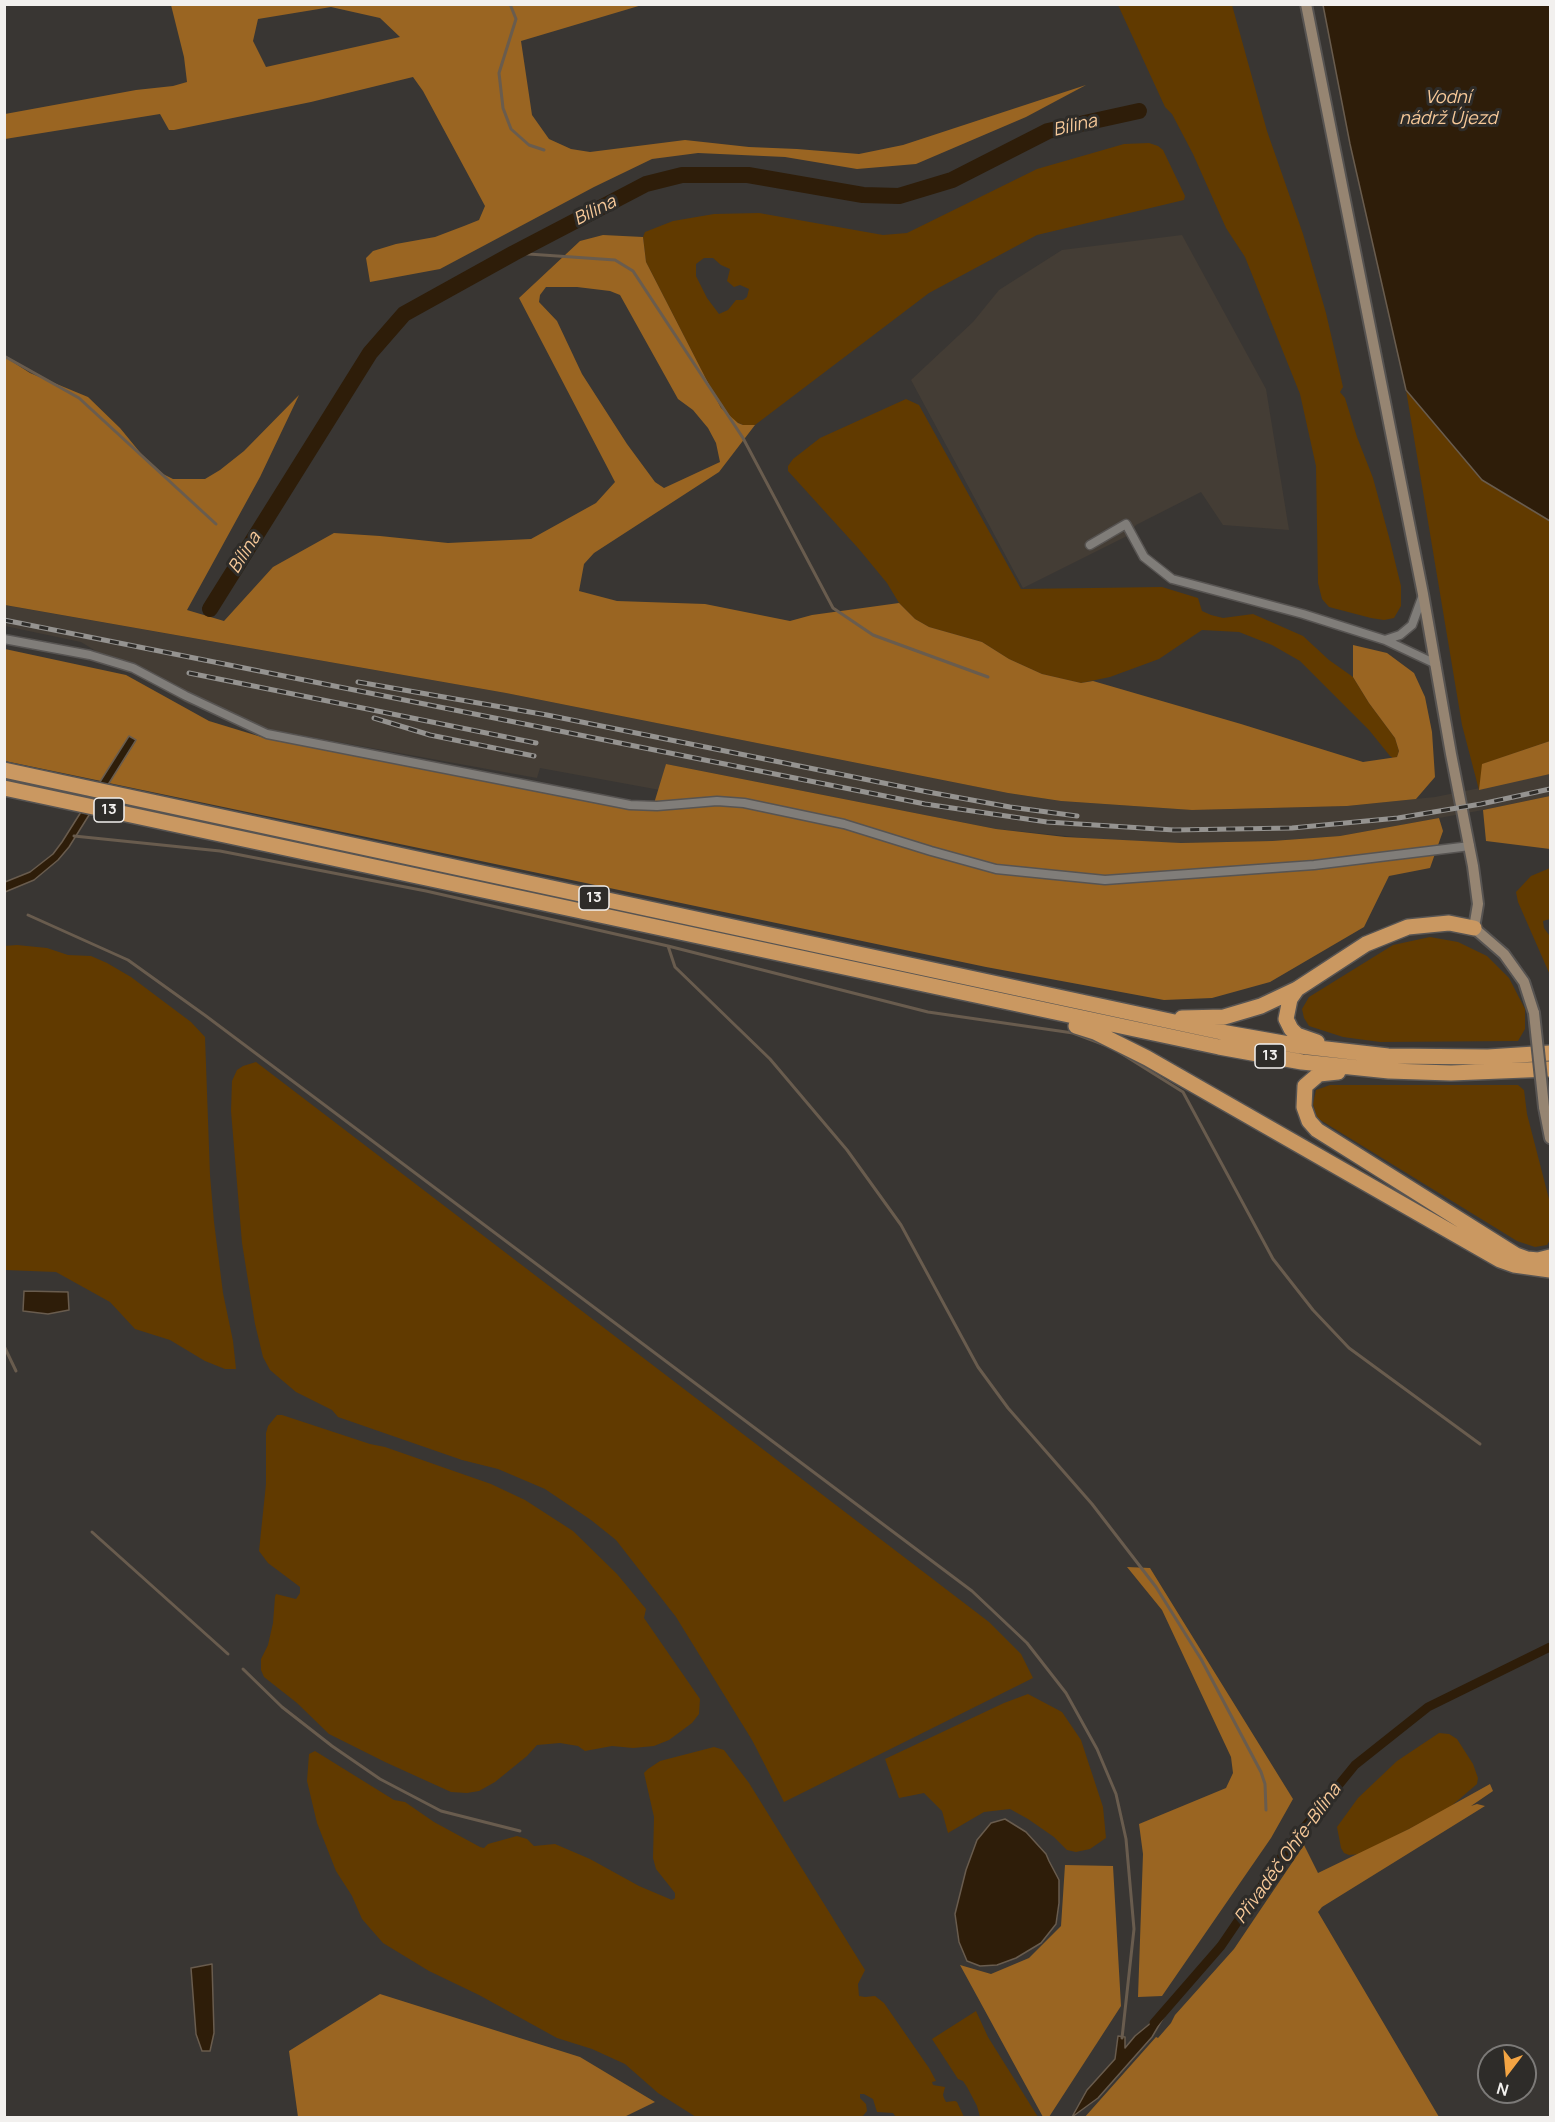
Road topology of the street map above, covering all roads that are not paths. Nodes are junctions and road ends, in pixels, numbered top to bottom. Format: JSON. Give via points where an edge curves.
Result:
{"nodes":[{"id":1,"x":1306,"y":4,"type":"edge"},
{"id":2,"x":1090,"y":545,"type":"dead end"},
{"id":3,"x":1424,"y":594,"type":"junction"},
{"id":4,"x":4,"y":639,"type":"edge"},
{"id":5,"x":1385,"y":640,"type":"junction"},
{"id":6,"x":1436,"y":664,"type":"junction"},
{"id":7,"x":4,"y":770,"type":"edge"},
{"id":8,"x":4,"y":788,"type":"edge"},
{"id":9,"x":1470,"y":846,"type":"junction"},
{"id":10,"x":1474,"y":928,"type":"junction"},
{"id":11,"x":1297,"y":989,"type":"junction"},
{"id":12,"x":994,"y":999,"type":"junction"},
{"id":13,"x":1146,"y":1017,"type":"junction"},
{"id":14,"x":1551,"y":1053,"type":"edge"},
{"id":15,"x":1388,"y":1064,"type":"junction"},
{"id":16,"x":1551,"y":1069,"type":"edge"},
{"id":17,"x":1551,"y":1138,"type":"edge"},
{"id":18,"x":1551,"y":1257,"type":"edge"},
{"id":19,"x":1551,"y":1270,"type":"edge"}],
"edges":[{"from":1,"to":3,"type":"street"},
{"from":2,"to":5,"type":"street","via":[[1126,524],[1144,557],[1172,579]]},
{"from":3,"to":5,"type":"street","via":[[1412,625]]},
{"from":3,"to":6,"type":"street"},
{"from":4,"to":9,"type":"street","via":[[90,655],[133,668],[267,734],[630,805],[744,803],[844,824],[996,869],[1105,880],[1314,865]]},
{"from":5,"to":6,"type":"street"},
{"from":6,"to":9,"type":"street"},
{"from":7,"to":13,"type":"highway","number":"13"},
{"from":8,"to":12,"type":"highway","number":"13"},
{"from":9,"to":10,"type":"street","via":[[1478,904]]},
{"from":10,"to":11,"type":"highway","via":[[1449,923],[1408,927],[1366,944]]},
{"from":10,"to":17,"type":"street","bridge":true,"via":[[1504,954],[1524,982],[1534,1013]]},
{"from":11,"to":13,"type":"highway","via":[[1224,1017]]},
{"from":11,"to":15,"type":"highway","via":[[1290,999],[1286,1019],[1297,1035]]},
{"from":12,"to":15,"type":"highway","number":"13","via":[[1302,1062]]},
{"from":12,"to":19,"type":"highway","via":[[1095,1032],[1500,1260]]},
{"from":13,"to":15,"type":"highway","number":"13"},
{"from":14,"to":15,"type":"highway","number":"13"},
{"from":15,"to":16,"type":"highway","number":"13","via":[[1451,1073]]},
{"from":15,"to":18,"type":"highway","via":[[1319,1074],[1305,1086],[1304,1107],[1309,1121],[1317,1130],[1516,1255],[1538,1260]]}]}
